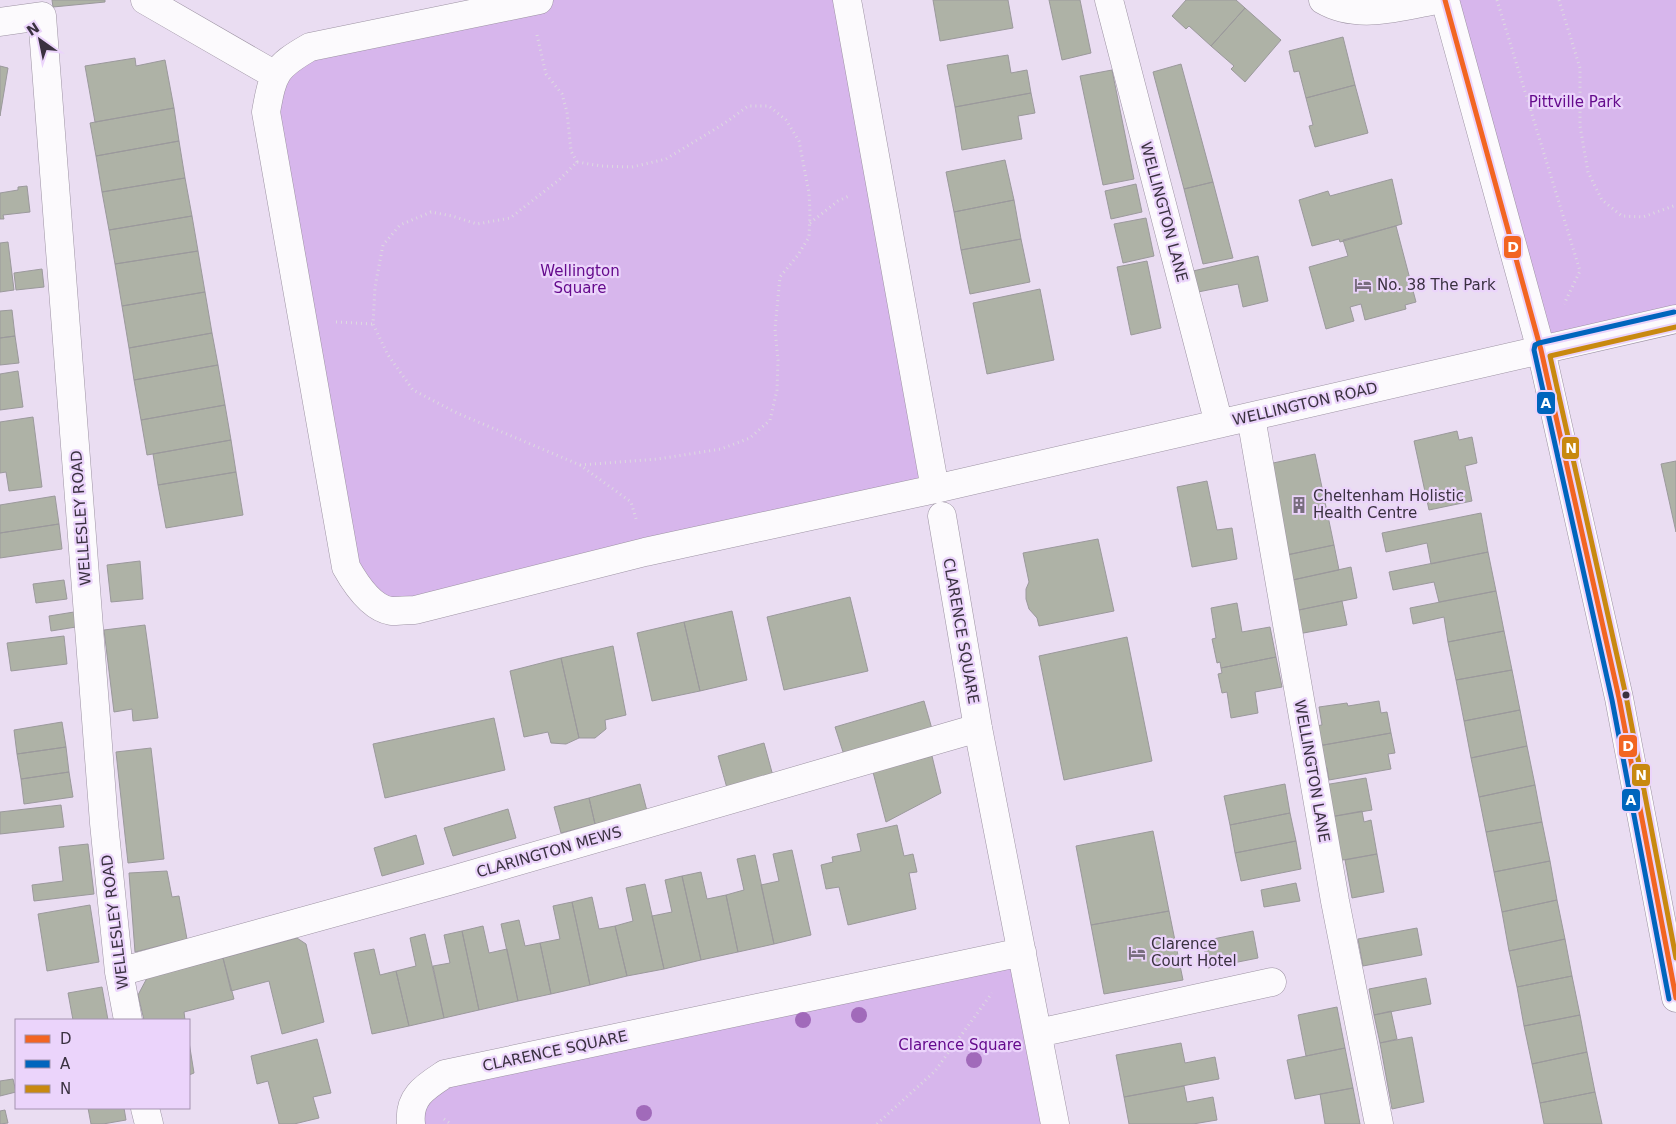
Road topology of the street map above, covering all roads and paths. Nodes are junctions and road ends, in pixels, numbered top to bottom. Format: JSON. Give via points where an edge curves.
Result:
{"nodes":[{"id":1,"x":145,"y":0,"type":"edge"},
{"id":2,"x":846,"y":0,"type":"edge"},
{"id":3,"x":1108,"y":0,"type":"edge"},
{"id":4,"x":1323,"y":0,"type":"edge"},
{"id":5,"x":1436,"y":0,"type":"edge"},
{"id":6,"x":1445,"y":0,"type":"edge"},
{"id":7,"x":1497,"y":0,"type":"edge"},
{"id":8,"x":1559,"y":0,"type":"edge"},
{"id":9,"x":534,"y":1,"type":"edge"},
{"id":10,"x":0,"y":22,"type":"edge"},
{"id":11,"x":275,"y":75,"type":"junction"},
{"id":12,"x":577,"y":162,"type":"junction"},
{"id":13,"x":880,"y":186,"type":"junction"},
{"id":14,"x":1676,"y":205,"type":"edge"},
{"id":15,"x":810,"y":223,"type":"junction"},
{"id":16,"x":1676,"y":319,"type":"edge"},
{"id":17,"x":1541,"y":350,"type":"junction"},
{"id":18,"x":1251,"y":417,"type":"junction"},
{"id":19,"x":1219,"y":424,"type":"junction"},
{"id":20,"x":580,"y":465,"type":"junction"},
{"id":21,"x":935,"y":489,"type":"junction"},
{"id":22,"x":942,"y":516,"type":"dead end"},
{"id":23,"x":645,"y":552,"type":"junction"},
{"id":24,"x":978,"y":728,"type":"junction"},
{"id":25,"x":1022,"y":952,"type":"junction"},
{"id":26,"x":119,"y":972,"type":"junction"},
{"id":27,"x":1272,"y":982,"type":"dead end"},
{"id":28,"x":993,"y":992,"type":"dead end"},
{"id":29,"x":1676,"y":998,"type":"edge"},
{"id":30,"x":128,"y":1019,"type":"edge"},
{"id":31,"x":1038,"y":1033,"type":"junction"},
{"id":32,"x":145,"y":1109,"type":"edge"},
{"id":33,"x":149,"y":1124,"type":"edge"},
{"id":34,"x":411,"y":1124,"type":"edge"},
{"id":35,"x":877,"y":1124,"type":"edge"},
{"id":36,"x":1055,"y":1124,"type":"edge"},
{"id":37,"x":1380,"y":1124,"type":"edge"}],
"edges":[{"from":1,"to":11,"type":"street"},
{"from":2,"to":13,"type":"street"},
{"from":3,"to":19,"type":"street","name":"WELLINGTON LANE"},
{"from":4,"to":5,"type":"street","via":[[1365,11]]},
{"from":6,"to":17,"type":"street"},
{"from":7,"to":17,"type":"path","via":[[1580,271]]},
{"from":8,"to":14,"type":"path","via":[[1580,68],[1580,126],[1588,172],[1602,200],[1622,216],[1643,217]]},
{"from":9,"to":11,"type":"street","via":[[310,47],[288,60]]},
{"from":9,"to":12,"type":"path","via":[[546,74],[562,94],[568,112],[571,151]]},
{"from":10,"to":26,"type":"street","name":"WELLESLEY ROAD","via":[[42,16],[104,824]]},
{"from":11,"to":23,"type":"street","via":[[266,112],[346,567],[356,585],[371,600],[389,610],[415,610]]},
{"from":12,"to":15,"type":"path","via":[[632,167],[666,159],[748,106],[769,106],[786,120],[799,141],[809,192]]},
{"from":12,"to":20,"type":"path","via":[[510,218],[477,224],[431,212],[400,225],[383,245],[375,287],[373,324],[388,354],[413,390],[457,413]]},
{"from":13,"to":15,"type":"path","via":[[838,201]]},
{"from":13,"to":21,"type":"street"},
{"from":15,"to":20,"type":"path","via":[[809,237],[780,277],[775,329],[777,390],[770,420],[750,438],[721,449],[658,459]]},
{"from":16,"to":17,"type":"street","name":"WELLINGTON ROAD"},
{"from":17,"to":18,"type":"street","name":"WELLINGTON ROAD"},
{"from":17,"to":29,"type":"street","via":[[1619,698]]},
{"from":18,"to":19,"type":"street","name":"WELLINGTON ROAD"},
{"from":18,"to":37,"type":"street","name":"WELLINGTON LANE","via":[[1335,901]]},
{"from":19,"to":21,"type":"street","name":"WELLINGTON ROAD"},
{"from":20,"to":23,"type":"path","via":[[631,502]]},
{"from":21,"to":23,"type":"street"},
{"from":22,"to":24,"type":"street","name":"CLARENCE SQUARE"},
{"from":24,"to":25,"type":"street","name":"CLARENCE SQUARE"},
{"from":24,"to":26,"type":"street","name":"CLARINGTON MEWS","via":[[449,881]]},
{"from":25,"to":31,"type":"street","name":"CLARENCE SQUARE"},
{"from":25,"to":34,"type":"street","name":"CLARENCE SQUARE","via":[[445,1074],[415,1098]]},
{"from":26,"to":30,"type":"street","name":"WELLESLEY ROAD"},
{"from":27,"to":31,"type":"street"},
{"from":28,"to":35,"type":"path","via":[[935,1071]]},
{"from":31,"to":36,"type":"street","name":"CLARENCE SQUARE"},
{"from":32,"to":33,"type":"street"}]}
